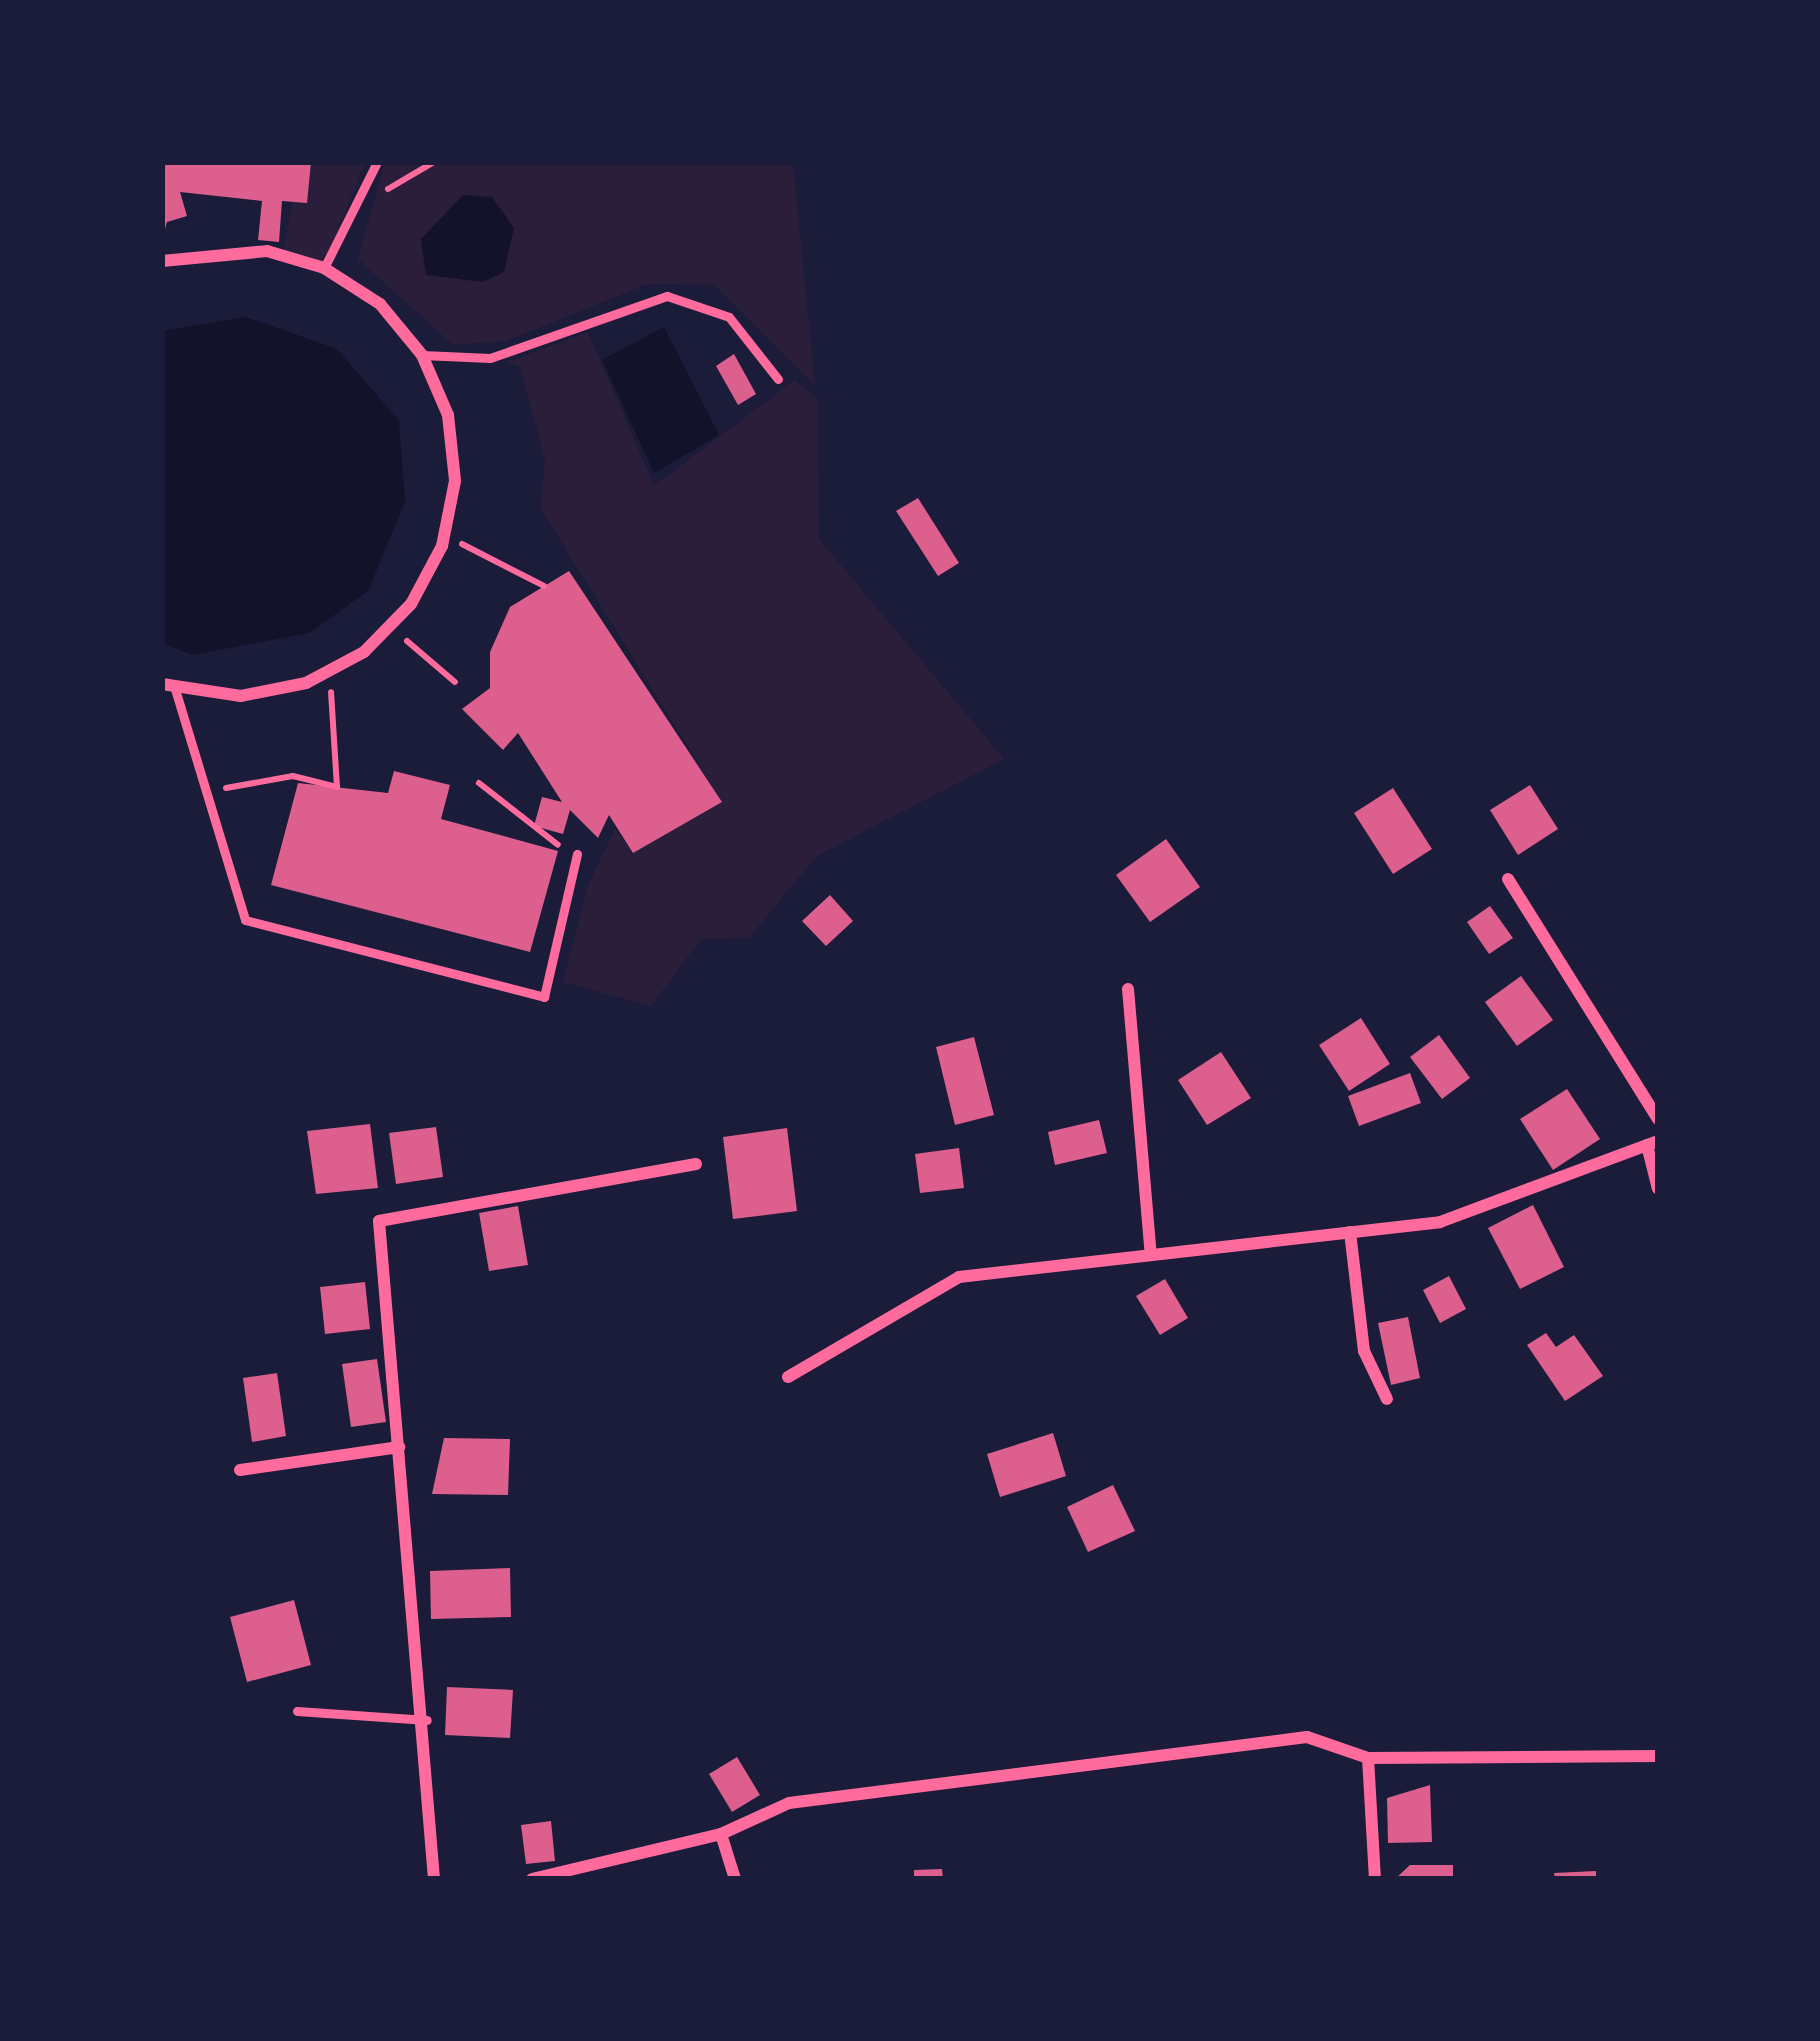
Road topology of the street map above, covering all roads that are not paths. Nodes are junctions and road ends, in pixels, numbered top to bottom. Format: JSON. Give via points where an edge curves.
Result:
{"nodes":[{"id":1,"x":377,"y":162,"type":"edge"},
{"id":2,"x":162,"y":261,"type":"edge"},
{"id":3,"x":325,"y":268,"type":"junction"},
{"id":4,"x":422,"y":355,"type":"junction"},
{"id":5,"x":778,"y":379,"type":"dead end"},
{"id":6,"x":169,"y":687,"type":"edge"},
{"id":7,"x":577,"y":854,"type":"road end"},
{"id":8,"x":1508,"y":879,"type":"dead end"},
{"id":9,"x":1128,"y":989,"type":"dead end"},
{"id":10,"x":1658,"y":1119,"type":"edge"},
{"id":11,"x":1653,"y":1143,"type":"edge"},
{"id":12,"x":696,"y":1164,"type":"dead end"},
{"id":13,"x":1658,"y":1189,"type":"edge"},
{"id":14,"x":1350,"y":1232,"type":"junction"},
{"id":15,"x":1151,"y":1255,"type":"junction"},
{"id":16,"x":788,"y":1377,"type":"dead end"},
{"id":17,"x":1388,"y":1399,"type":"dead end"},
{"id":18,"x":399,"y":1447,"type":"junction"},
{"id":19,"x":240,"y":1470,"type":"dead end"},
{"id":20,"x":297,"y":1711,"type":"dead end"},
{"id":21,"x":427,"y":1720,"type":"junction"},
{"id":22,"x":1658,"y":1756,"type":"edge"},
{"id":23,"x":1368,"y":1758,"type":"junction"},
{"id":24,"x":721,"y":1834,"type":"junction"},
{"id":25,"x":434,"y":1879,"type":"edge"},
{"id":26,"x":532,"y":1879,"type":"edge"},
{"id":27,"x":735,"y":1879,"type":"edge"},
{"id":28,"x":1375,"y":1879,"type":"edge"}],
"edges":[{"from":1,"to":3,"type":"lane","via":[[364,203]]},
{"from":2,"to":3,"type":"street","via":[[267,251]]},
{"from":3,"to":4,"type":"street","via":[[380,304]]},
{"from":4,"to":5,"type":"lane","via":[[490,358],[668,296],[729,317]]},
{"from":4,"to":6,"type":"street","via":[[448,416],[455,481],[445,535],[389,626],[330,670],[241,696]]},
{"from":6,"to":7,"type":"lane","via":[[245,920],[544,997]]},
{"from":8,"to":10,"type":"street"},
{"from":9,"to":15,"type":"street"},
{"from":11,"to":13,"type":"street"},
{"from":11,"to":14,"type":"street","via":[[1440,1222]]},
{"from":12,"to":18,"type":"street","via":[[379,1221]]},
{"from":14,"to":15,"type":"street"},
{"from":14,"to":17,"type":"street","via":[[1364,1351]]},
{"from":15,"to":16,"type":"street","via":[[959,1276]]},
{"from":18,"to":19,"type":"street"},
{"from":18,"to":21,"type":"street"},
{"from":20,"to":21,"type":"lane"},
{"from":21,"to":25,"type":"street"},
{"from":22,"to":23,"type":"street"},
{"from":23,"to":24,"type":"street","via":[[1307,1738],[789,1803]]},
{"from":23,"to":28,"type":"street"},
{"from":24,"to":26,"type":"street"},
{"from":24,"to":27,"type":"street"}]}
